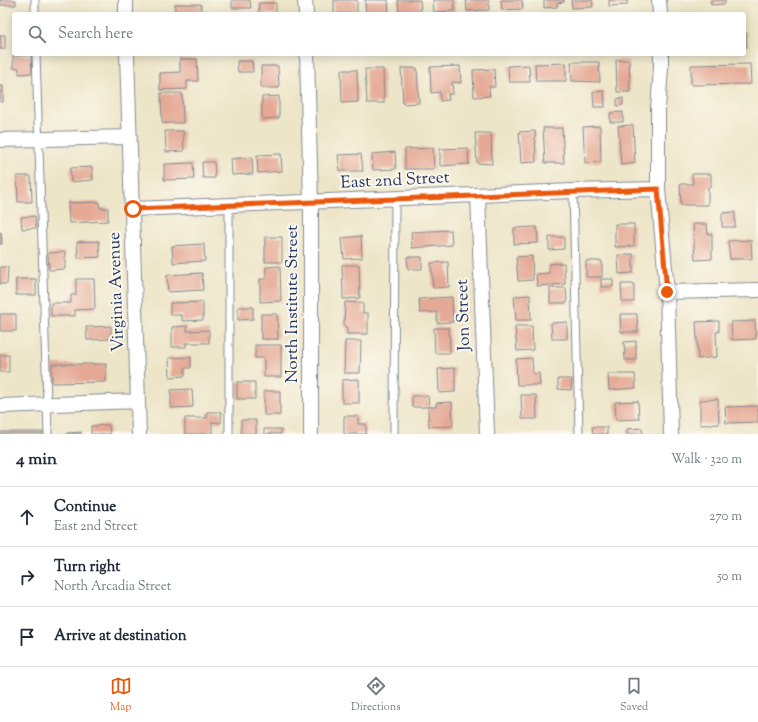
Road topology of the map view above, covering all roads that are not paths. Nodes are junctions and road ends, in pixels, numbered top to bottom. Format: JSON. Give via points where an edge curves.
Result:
{"nodes":[{"id":1,"x":35,"y":0,"type":"edge"},
{"id":2,"x":126,"y":0,"type":"edge"},
{"id":3,"x":305,"y":0,"type":"edge"},
{"id":4,"x":659,"y":0,"type":"edge"},
{"id":5,"x":35,"y":12,"type":"edge"},
{"id":6,"x":126,"y":12,"type":"edge"},
{"id":7,"x":306,"y":12,"type":"edge"},
{"id":8,"x":660,"y":12,"type":"edge"},
{"id":9,"x":36,"y":56,"type":"edge"},
{"id":10,"x":128,"y":56,"type":"edge"},
{"id":11,"x":307,"y":56,"type":"edge"},
{"id":12,"x":661,"y":56,"type":"edge"},
{"id":13,"x":130,"y":137,"type":"junction"},
{"id":14,"x":39,"y":139,"type":"junction"},
{"id":15,"x":0,"y":140,"type":"edge"},
{"id":16,"x":658,"y":189,"type":"junction"},
{"id":17,"x":573,"y":192,"type":"junction"},
{"id":18,"x":478,"y":195,"type":"junction"},
{"id":19,"x":395,"y":199,"type":"junction"},
{"id":20,"x":311,"y":203,"type":"junction"},
{"id":21,"x":229,"y":205,"type":"junction"},
{"id":22,"x":133,"y":209,"type":"junction"},
{"id":23,"x":758,"y":290,"type":"edge"},
{"id":24,"x":667,"y":292,"type":"junction"},
{"id":25,"x":138,"y":401,"type":"junction"},
{"id":26,"x":47,"y":404,"type":"junction"},
{"id":27,"x":0,"y":406,"type":"edge"},
{"id":28,"x":48,"y":434,"type":"edge"},
{"id":29,"x":139,"y":434,"type":"edge"},
{"id":30,"x":229,"y":434,"type":"edge"},
{"id":31,"x":311,"y":434,"type":"edge"},
{"id":32,"x":394,"y":434,"type":"edge"},
{"id":33,"x":486,"y":434,"type":"edge"},
{"id":34,"x":579,"y":434,"type":"edge"},
{"id":35,"x":671,"y":434,"type":"edge"}],
"edges":[{"from":1,"to":5,"type":"lane"},
{"from":2,"to":6,"type":"street"},
{"from":3,"to":7,"type":"street"},
{"from":4,"to":8,"type":"street"},
{"from":9,"to":14,"type":"lane"},
{"from":10,"to":13,"type":"street","name":"Virginia Avenue"},
{"from":11,"to":20,"type":"street","name":"North Institute Street"},
{"from":12,"to":16,"type":"street"},
{"from":13,"to":14,"type":"street"},
{"from":13,"to":22,"type":"street","name":"Virginia Avenue"},
{"from":14,"to":15,"type":"street"},
{"from":14,"to":26,"type":"lane"},
{"from":16,"to":17,"type":"street","name":"East 2nd Street"},
{"from":16,"to":24,"type":"street"},
{"from":17,"to":18,"type":"street","name":"East 2nd Street"},
{"from":17,"to":34,"type":"lane"},
{"from":18,"to":19,"type":"street","name":"East 2nd Street"},
{"from":18,"to":33,"type":"street","name":"Jon Street"},
{"from":19,"to":20,"type":"street","name":"East 2nd Street"},
{"from":19,"to":32,"type":"lane"},
{"from":20,"to":21,"type":"street","name":"East 2nd Street"},
{"from":20,"to":31,"type":"street","name":"North Institute Street"},
{"from":21,"to":22,"type":"street","name":"East 2nd Street"},
{"from":21,"to":30,"type":"lane"},
{"from":22,"to":25,"type":"street","name":"Virginia Avenue"},
{"from":23,"to":24,"type":"street"},
{"from":24,"to":35,"type":"street"},
{"from":25,"to":26,"type":"street"},
{"from":25,"to":29,"type":"street","name":"Virginia Avenue"},
{"from":26,"to":27,"type":"street"},
{"from":26,"to":28,"type":"lane"}]}
